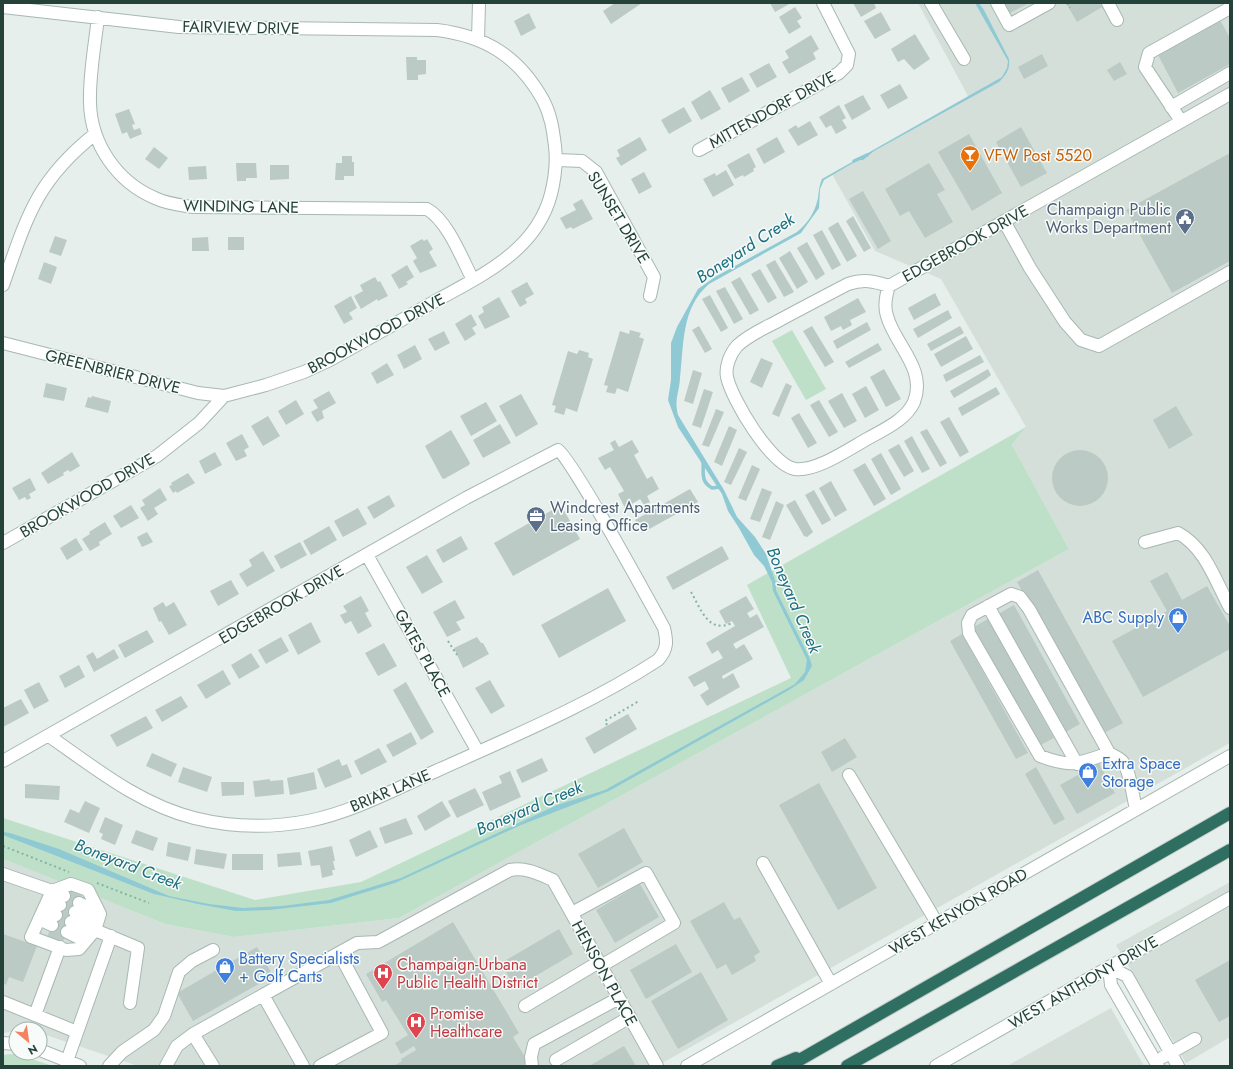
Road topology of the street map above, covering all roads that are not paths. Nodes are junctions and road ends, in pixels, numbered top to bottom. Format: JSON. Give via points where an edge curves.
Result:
{"nodes":[{"id":1,"x":479,"y":3,"type":"edge"},
{"id":2,"x":823,"y":3,"type":"edge"},
{"id":3,"x":931,"y":3,"type":"edge"},
{"id":4,"x":996,"y":3,"type":"edge"},
{"id":5,"x":1049,"y":3,"type":"edge"},
{"id":6,"x":1108,"y":3,"type":"edge"},
{"id":7,"x":3,"y":7,"type":"edge"},
{"id":8,"x":1230,"y":8,"type":"edge"},
{"id":9,"x":98,"y":18,"type":"junction"},
{"id":10,"x":1117,"y":20,"type":"dead end"},
{"id":11,"x":478,"y":39,"type":"junction"},
{"id":12,"x":964,"y":59,"type":"dead end"},
{"id":13,"x":1230,"y":74,"type":"edge"},
{"id":14,"x":1230,"y":94,"type":"edge"},
{"id":15,"x":1171,"y":107,"type":"junction"},
{"id":16,"x":1180,"y":121,"type":"junction"},
{"id":17,"x":95,"y":134,"type":"junction"},
{"id":18,"x":699,"y":150,"type":"dead end"},
{"id":19,"x":557,"y":160,"type":"junction"},
{"id":20,"x":1004,"y":221,"type":"junction"},
{"id":21,"x":1230,"y":272,"type":"edge"},
{"id":22,"x":473,"y":280,"type":"junction"},
{"id":23,"x":3,"y":285,"type":"edge"},
{"id":24,"x":889,"y":286,"type":"junction"},
{"id":25,"x":650,"y":296,"type":"dead end"},
{"id":26,"x":3,"y":343,"type":"edge"},
{"id":27,"x":224,"y":396,"type":"junction"},
{"id":28,"x":559,"y":451,"type":"joint"},
{"id":29,"x":1145,"y":542,"type":"dead end"},
{"id":30,"x":3,"y":543,"type":"edge"},
{"id":31,"x":367,"y":555,"type":"junction"},
{"id":32,"x":988,"y":606,"type":"junction"},
{"id":33,"x":1230,"y":608,"type":"edge"},
{"id":34,"x":49,"y":736,"type":"junction"},
{"id":35,"x":478,"y":752,"type":"junction"},
{"id":36,"x":1109,"y":753,"type":"junction"},
{"id":37,"x":1230,"y":756,"type":"edge"},
{"id":38,"x":3,"y":761,"type":"edge"},
{"id":39,"x":1076,"y":764,"type":"junction"},
{"id":40,"x":850,"y":775,"type":"dead end"},
{"id":41,"x":1136,"y":809,"type":"junction"},
{"id":42,"x":1230,"y":813,"type":"edge"},
{"id":43,"x":1230,"y":850,"type":"edge"},
{"id":44,"x":763,"y":863,"type":"dead end"},
{"id":45,"x":3,"y":874,"type":"edge"},
{"id":46,"x":1230,"y":898,"type":"edge"},
{"id":47,"x":46,"y":905,"type":"junction"},
{"id":48,"x":572,"y":913,"type":"junction"},
{"id":49,"x":937,"y":923,"type":"junction"},
{"id":50,"x":94,"y":928,"type":"junction"},
{"id":51,"x":111,"y":936,"type":"junction"},
{"id":52,"x":60,"y":948,"type":"junction"},
{"id":53,"x":213,"y":950,"type":"dead end"},
{"id":54,"x":339,"y":953,"type":"junction"},
{"id":55,"x":600,"y":964,"type":"junction"},
{"id":56,"x":1109,"y":967,"type":"junction"},
{"id":57,"x":831,"y":984,"type":"junction"},
{"id":58,"x":263,"y":994,"type":"junction"},
{"id":59,"x":619,"y":998,"type":"junction"},
{"id":60,"x":3,"y":1002,"type":"edge"},
{"id":61,"x":130,"y":1003,"type":"dead end"},
{"id":62,"x":525,"y":1006,"type":"dead end"},
{"id":63,"x":35,"y":1015,"type":"junction"},
{"id":64,"x":630,"y":1017,"type":"junction"},
{"id":65,"x":77,"y":1032,"type":"junction"},
{"id":66,"x":193,"y":1034,"type":"junction"},
{"id":67,"x":1195,"y":1039,"type":"dead end"},
{"id":68,"x":821,"y":1047,"type":"junction"},
{"id":69,"x":48,"y":1053,"type":"edge"},
{"id":70,"x":1171,"y":1053,"type":"junction"},
{"id":71,"x":556,"y":1060,"type":"dead end"},
{"id":72,"x":67,"y":1061,"type":"junction"},
{"id":73,"x":1157,"y":1064,"type":"edge"},
{"id":74,"x":80,"y":1066,"type":"edge"},
{"id":75,"x":109,"y":1066,"type":"edge"},
{"id":76,"x":166,"y":1066,"type":"edge"},
{"id":77,"x":213,"y":1066,"type":"edge"},
{"id":78,"x":303,"y":1066,"type":"edge"},
{"id":79,"x":320,"y":1066,"type":"edge"},
{"id":80,"x":532,"y":1066,"type":"edge"},
{"id":81,"x":657,"y":1066,"type":"edge"},
{"id":82,"x":687,"y":1066,"type":"edge"},
{"id":83,"x":777,"y":1066,"type":"edge"},
{"id":84,"x":789,"y":1066,"type":"edge"},
{"id":85,"x":847,"y":1066,"type":"edge"},
{"id":86,"x":936,"y":1066,"type":"edge"},
{"id":87,"x":1178,"y":1066,"type":"edge"}],
"edges":[{"from":1,"to":11,"type":"street"},
{"from":2,"to":18,"type":"street","name":"MITTENDORF DRIVE","via":[[849,54],[847,65],[839,72]]},
{"from":3,"to":12,"type":"street"},
{"from":4,"to":5,"type":"street","via":[[1009,25]]},
{"from":6,"to":10,"type":"street"},
{"from":7,"to":9,"type":"street","name":"FAIRVIEW DRIVE"},
{"from":8,"to":15,"type":"street","via":[[1149,53],[1145,67]]},
{"from":9,"to":11,"type":"street","name":"FAIRVIEW DRIVE","via":[[179,27],[437,30]]},
{"from":9,"to":17,"type":"street","name":"WINDING LANE","via":[[90,102]]},
{"from":11,"to":19,"type":"street","via":[[511,59],[535,86],[552,120]]},
{"from":13,"to":15,"type":"street"},
{"from":14,"to":16,"type":"street","name":"EDGEBROOK DRIVE"},
{"from":15,"to":16,"type":"street"},
{"from":16,"to":20,"type":"street","name":"EDGEBROOK DRIVE"},
{"from":17,"to":22,"type":"street","name":"WINDING LANE","via":[[110,163],[124,178],[149,196],[173,204],[194,207],[427,209],[442,222]]},
{"from":17,"to":23,"type":"street","via":[[61,164],[40,192]]},
{"from":19,"to":22,"type":"street","name":"BROOKWOOD DRIVE","via":[[548,203],[542,219],[531,235],[508,258]]},
{"from":19,"to":25,"type":"street","name":"SUNSET DRIVE","via":[[582,162],[596,172],[654,278]]},
{"from":20,"to":21,"type":"street","via":[[1030,268],[1065,322],[1081,340],[1098,346]]},
{"from":20,"to":24,"type":"street","name":"EDGEBROOK DRIVE"},
{"from":22,"to":27,"type":"street","name":"BROOKWOOD DRIVE","via":[[330,360],[266,385]]},
{"from":24,"to":24,"type":"street","name":"EDGEBROOK DRIVE","via":[[867,280],[848,284],[744,340],[731,355],[727,376],[732,391],[768,450],[787,467],[810,468],[838,455],[893,424],[914,403],[918,381],[915,371],[886,315]]},
{"from":26,"to":27,"type":"street","name":"GREENBRIER DRIVE","via":[[198,393]]},
{"from":27,"to":30,"type":"street","name":"BROOKWOOD DRIVE","via":[[199,423],[157,456]]},
{"from":28,"to":31,"type":"street","name":"EDGEBROOK DRIVE","via":[[532,462]]},
{"from":28,"to":35,"type":"street","name":"BRIAR LANE","via":[[586,490],[664,628],[667,640],[665,651],[658,660],[581,704]]},
{"from":29,"to":33,"type":"street","via":[[1178,533],[1188,538],[1198,549]]},
{"from":31,"to":34,"type":"street","name":"EDGEBROOK DRIVE"},
{"from":31,"to":35,"type":"street","name":"GATES PLACE"},
{"from":32,"to":36,"type":"street","via":[[1011,594],[1020,597]]},
{"from":32,"to":39,"type":"street"},
{"from":32,"to":39,"type":"street","via":[[972,615],[968,623],[969,633],[1040,756],[1059,763]]},
{"from":34,"to":35,"type":"street","name":"BRIAR LANE","via":[[105,776],[150,802],[194,818],[240,825],[282,824],[331,815]]},
{"from":34,"to":38,"type":"street","name":"EDGEBROOK DRIVE"},
{"from":36,"to":39,"type":"street"},
{"from":36,"to":41,"type":"street","via":[[1122,761],[1128,771]]},
{"from":37,"to":41,"type":"street","name":"WEST KENYON ROAD"},
{"from":40,"to":49,"type":"street"},
{"from":41,"to":49,"type":"street","name":"WEST KENYON ROAD"},
{"from":42,"to":68,"type":"highway"},
{"from":43,"to":85,"type":"highway"},
{"from":44,"to":57,"type":"street"},
{"from":45,"to":47,"type":"street"},
{"from":46,"to":56,"type":"street","name":"WEST ANTHONY DRIVE"},
{"from":47,"to":47,"type":"street","via":[[58,910]]},
{"from":47,"to":50,"type":"street","via":[[71,884],[88,890]]},
{"from":47,"to":52,"type":"street","via":[[31,937]]},
{"from":48,"to":54,"type":"street","name":"HENSON PLACE","via":[[553,880],[519,868],[510,870],[378,942],[357,943]]},
{"from":48,"to":55,"type":"street","name":"HENSON PLACE"},
{"from":48,"to":55,"type":"street","via":[[646,873],[674,923]]},
{"from":49,"to":57,"type":"street","name":"WEST KENYON ROAD"},
{"from":50,"to":50,"type":"street","via":[[73,917]]},
{"from":50,"to":51,"type":"street"},
{"from":50,"to":52,"type":"street","via":[[79,949]]},
{"from":51,"to":61,"type":"street","via":[[138,948]]},
{"from":51,"to":65,"type":"street"},
{"from":52,"to":63,"type":"street"},
{"from":53,"to":75,"type":"street","via":[[178,972],[164,1016],[154,1030],[122,1052]]},
{"from":54,"to":58,"type":"street"},
{"from":54,"to":79,"type":"street","via":[[382,1033]]},
{"from":55,"to":59,"type":"street","name":"HENSON PLACE"},
{"from":55,"to":62,"type":"street"},
{"from":56,"to":70,"type":"street","via":[[1127,976]]},
{"from":56,"to":73,"type":"street","via":[[1111,985]]},
{"from":56,"to":86,"type":"street","name":"WEST ANTHONY DRIVE"},
{"from":57,"to":82,"type":"street","name":"WEST KENYON ROAD"},
{"from":58,"to":66,"type":"street"},
{"from":58,"to":78,"type":"street"},
{"from":59,"to":64,"type":"street","name":"HENSON PLACE"},
{"from":59,"to":80,"type":"street","via":[[534,1044]]},
{"from":60,"to":63,"type":"street"},
{"from":63,"to":65,"type":"street"},
{"from":64,"to":71,"type":"street"},
{"from":64,"to":81,"type":"street","name":"HENSON PLACE"},
{"from":65,"to":72,"type":"street"},
{"from":66,"to":76,"type":"street","via":[[177,1046]]},
{"from":66,"to":77,"type":"street"},
{"from":67,"to":70,"type":"street"},
{"from":68,"to":83,"type":"highway"},
{"from":68,"to":84,"type":"highway"},
{"from":69,"to":72,"type":"street"},
{"from":70,"to":73,"type":"street"},
{"from":70,"to":87,"type":"street"},
{"from":72,"to":74,"type":"street"}]}
